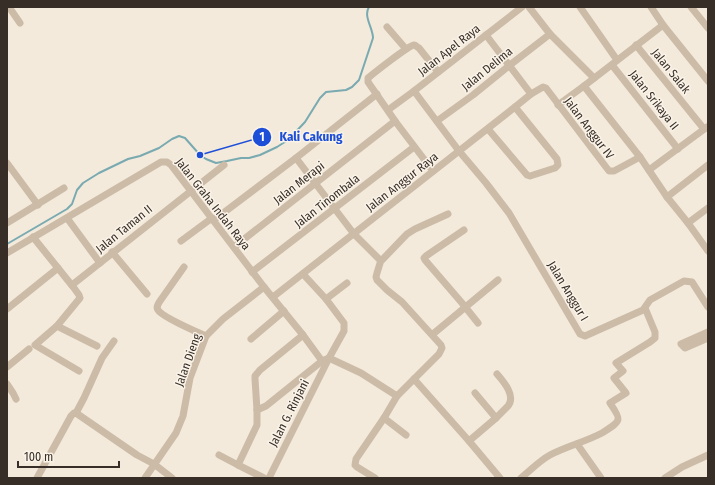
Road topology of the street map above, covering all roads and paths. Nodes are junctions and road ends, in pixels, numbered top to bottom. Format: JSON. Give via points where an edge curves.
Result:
{"nodes":[{"id":1,"x":9,"y":7,"type":"edge"},
{"id":2,"x":522,"y":7,"type":"edge"},
{"id":3,"x":529,"y":7,"type":"edge"},
{"id":4,"x":580,"y":7,"type":"edge"},
{"id":5,"x":651,"y":7,"type":"edge"},
{"id":6,"x":691,"y":7,"type":"edge"},
{"id":7,"x":20,"y":23,"type":"dead end"},
{"id":8,"x":663,"y":25,"type":"junction"},
{"id":9,"x":388,"y":27,"type":"dead end"},
{"id":10,"x":708,"y":28,"type":"edge"},
{"id":11,"x":486,"y":34,"type":"junction"},
{"id":12,"x":550,"y":34,"type":"junction"},
{"id":13,"x":636,"y":45,"type":"junction"},
{"id":14,"x":406,"y":50,"type":"junction"},
{"id":15,"x":615,"y":62,"type":"junction"},
{"id":16,"x":510,"y":65,"type":"junction"},
{"id":17,"x":438,"y":72,"type":"junction"},
{"id":18,"x":594,"y":78,"type":"junction"},
{"id":19,"x":708,"y":81,"type":"edge"},
{"id":20,"x":584,"y":86,"type":"junction"},
{"id":21,"x":546,"y":88,"type":"joint"},
{"id":22,"x":414,"y":91,"type":"junction"},
{"id":23,"x":377,"y":94,"type":"junction"},
{"id":24,"x":531,"y":94,"type":"junction"},
{"id":25,"x":558,"y":105,"type":"junction"},
{"id":26,"x":515,"y":108,"type":"junction"},
{"id":27,"x":388,"y":110,"type":"junction"},
{"id":28,"x":395,"y":121,"type":"junction"},
{"id":29,"x":437,"y":122,"type":"junction"},
{"id":30,"x":488,"y":128,"type":"junction"},
{"id":31,"x":706,"y":128,"type":"edge"},
{"id":32,"x":414,"y":147,"type":"junction"},
{"id":33,"x":678,"y":149,"type":"junction"},
{"id":34,"x":459,"y":151,"type":"junction"},
{"id":35,"x":640,"y":157,"type":"junction"},
{"id":36,"x":296,"y":158,"type":"junction"},
{"id":37,"x":7,"y":163,"type":"edge"},
{"id":38,"x":224,"y":165,"type":"dead end"},
{"id":39,"x":708,"y":165,"type":"edge"},
{"id":40,"x":649,"y":170,"type":"junction"},
{"id":41,"x":433,"y":171,"type":"junction"},
{"id":42,"x":316,"y":184,"type":"junction"},
{"id":43,"x":64,"y":188,"type":"dead end"},
{"id":44,"x":191,"y":191,"type":"junction"},
{"id":45,"x":667,"y":197,"type":"junction"},
{"id":46,"x":38,"y":205,"type":"junction"},
{"id":47,"x":708,"y":208,"type":"edge"},
{"id":48,"x":334,"y":209,"type":"junction"},
{"id":49,"x":448,"y":214,"type":"dead end"},
{"id":50,"x":67,"y":218,"type":"junction"},
{"id":51,"x":213,"y":219,"type":"junction"},
{"id":52,"x":7,"y":222,"type":"edge"},
{"id":53,"x":688,"y":223,"type":"junction"},
{"id":54,"x":464,"y":230,"type":"dead end"},
{"id":55,"x":354,"y":234,"type":"junction"},
{"id":56,"x":33,"y":237,"type":"junction"},
{"id":57,"x":181,"y":241,"type":"dead end"},
{"id":58,"x":234,"y":247,"type":"junction"},
{"id":59,"x":708,"y":251,"type":"edge"},
{"id":60,"x":112,"y":252,"type":"junction"},
{"id":61,"x":7,"y":253,"type":"edge"},
{"id":62,"x":382,"y":260,"type":"junction"},
{"id":63,"x":100,"y":263,"type":"junction"},
{"id":64,"x":184,"y":267,"type":"dead end"},
{"id":65,"x":58,"y":268,"type":"junction"},
{"id":66,"x":252,"y":272,"type":"junction"},
{"id":67,"x":303,"y":274,"type":"junction"},
{"id":68,"x":498,"y":280,"type":"dead end"},
{"id":69,"x":347,"y":283,"type":"dead end"},
{"id":70,"x":72,"y":285,"type":"junction"},
{"id":71,"x":264,"y":287,"type":"junction"},
{"id":72,"x":147,"y":294,"type":"dead end"},
{"id":73,"x":273,"y":297,"type":"junction"},
{"id":74,"x":326,"y":300,"type":"junction"},
{"id":75,"x":708,"y":307,"type":"edge"},
{"id":76,"x":466,"y":308,"type":"junction"},
{"id":77,"x":645,"y":308,"type":"junction"},
{"id":78,"x":7,"y":309,"type":"edge"},
{"id":79,"x":284,"y":311,"type":"junction"},
{"id":80,"x":478,"y":324,"type":"dead end"},
{"id":81,"x":57,"y":326,"type":"junction"},
{"id":82,"x":708,"y":332,"type":"edge"},
{"id":83,"x":432,"y":334,"type":"junction"},
{"id":84,"x":303,"y":335,"type":"junction"},
{"id":85,"x":206,"y":336,"type":"junction"},
{"id":86,"x":708,"y":338,"type":"edge"},
{"id":87,"x":251,"y":339,"type":"dead end"},
{"id":88,"x":114,"y":341,"type":"dead end"},
{"id":89,"x":97,"y":346,"type":"dead end"},
{"id":90,"x":32,"y":347,"type":"junction"},
{"id":91,"x":329,"y":358,"type":"junction"},
{"id":92,"x":322,"y":361,"type":"junction"},
{"id":93,"x":7,"y":367,"type":"edge"},
{"id":94,"x":79,"y":372,"type":"dead end"},
{"id":95,"x":497,"y":374,"type":"dead end"},
{"id":96,"x":414,"y":379,"type":"junction"},
{"id":97,"x":7,"y":384,"type":"edge"},
{"id":98,"x":475,"y":393,"type":"dead end"},
{"id":99,"x":397,"y":396,"type":"junction"},
{"id":100,"x":16,"y":399,"type":"dead end"},
{"id":101,"x":257,"y":410,"type":"junction"},
{"id":102,"x":76,"y":413,"type":"junction"},
{"id":103,"x":384,"y":418,"type":"junction"},
{"id":104,"x":496,"y":418,"type":"junction"},
{"id":105,"x":406,"y":435,"type":"dead end"},
{"id":106,"x":470,"y":441,"type":"junction"},
{"id":107,"x":577,"y":444,"type":"junction"},
{"id":108,"x":708,"y":455,"type":"edge"},
{"id":109,"x":219,"y":456,"type":"dead end"},
{"id":110,"x":154,"y":464,"type":"junction"},
{"id":111,"x":238,"y":465,"type":"junction"},
{"id":112,"x":252,"y":475,"type":"edge"},
{"id":113,"x":37,"y":478,"type":"edge"},
{"id":114,"x":145,"y":478,"type":"edge"},
{"id":115,"x":172,"y":478,"type":"edge"},
{"id":116,"x":264,"y":478,"type":"edge"},
{"id":117,"x":269,"y":478,"type":"edge"},
{"id":118,"x":375,"y":478,"type":"edge"},
{"id":119,"x":500,"y":478,"type":"edge"},
{"id":120,"x":521,"y":478,"type":"edge"},
{"id":121,"x":601,"y":478,"type":"edge"},
{"id":122,"x":665,"y":478,"type":"edge"}],
"edges":[{"from":1,"to":7,"type":"street"},
{"from":2,"to":11,"type":"street","name":"Jalan Apel Raya"},
{"from":3,"to":12,"type":"street"},
{"from":4,"to":15,"type":"street","name":"Jalan Srikaya II"},
{"from":5,"to":8,"type":"street"},
{"from":6,"to":10,"type":"street"},
{"from":8,"to":13,"type":"street"},
{"from":8,"to":19,"type":"street"},
{"from":9,"to":14,"type":"street"},
{"from":11,"to":16,"type":"street"},
{"from":11,"to":17,"type":"street","name":"Jalan Apel Raya"},
{"from":12,"to":16,"type":"street","name":"Jalan Delima"},
{"from":12,"to":18,"type":"street"},
{"from":13,"to":15,"type":"street"},
{"from":13,"to":31,"type":"street","name":"Jalan Salak"},
{"from":14,"to":17,"type":"street","via":[[413,45],[416,46]]},
{"from":14,"to":23,"type":"street","via":[[368,78]]},
{"from":15,"to":18,"type":"street"},
{"from":15,"to":33,"type":"street","name":"Jalan Srikaya II"},
{"from":16,"to":24,"type":"street"},
{"from":16,"to":29,"type":"street","name":"Jalan Delima"},
{"from":17,"to":22,"type":"street","name":"Jalan Apel Raya"},
{"from":18,"to":20,"type":"street"},
{"from":20,"to":25,"type":"street"},
{"from":20,"to":35,"type":"street"},
{"from":21,"to":24,"type":"street","name":"Jalan Anggur Raya","via":[[543,87]]},
{"from":21,"to":25,"type":"street","name":"Jalan Anggur IV"},
{"from":22,"to":27,"type":"street","name":"Jalan Apel Raya"},
{"from":22,"to":29,"type":"street","name":"Jalan Anggur I"},
{"from":23,"to":27,"type":"street"},
{"from":23,"to":36,"type":"street"},
{"from":24,"to":26,"type":"street","name":"Jalan Anggur Raya"},
{"from":25,"to":35,"type":"street","name":"Jalan Anggur IV","via":[[609,171],[614,171]]},
{"from":26,"to":30,"type":"street","name":"Jalan Anggur Raya"},
{"from":26,"to":30,"type":"street","via":[[557,159],[558,165],[555,168],[527,176]]},
{"from":27,"to":28,"type":"street"},
{"from":28,"to":32,"type":"street"},
{"from":28,"to":42,"type":"street","name":"Jalan Merapi"},
{"from":29,"to":34,"type":"street","name":"Jalan Anggur I"},
{"from":30,"to":34,"type":"street","name":"Jalan Anggur Raya"},
{"from":31,"to":33,"type":"street"},
{"from":32,"to":41,"type":"street"},
{"from":32,"to":48,"type":"street","name":"Jalan Tinombala"},
{"from":33,"to":40,"type":"street"},
{"from":34,"to":41,"type":"street","name":"Jalan Anggur Raya"},
{"from":34,"to":77,"type":"street","name":"Jalan Anggur I","via":[[508,213],[580,334],[585,336]]},
{"from":35,"to":40,"type":"street"},
{"from":36,"to":42,"type":"street"},
{"from":36,"to":51,"type":"street"},
{"from":37,"to":46,"type":"street"},
{"from":38,"to":44,"type":"street","name":"Jalan Taman II"},
{"from":39,"to":45,"type":"street"},
{"from":40,"to":45,"type":"street"},
{"from":41,"to":55,"type":"street","name":"Jalan Anggur Raya"},
{"from":42,"to":48,"type":"street"},
{"from":42,"to":58,"type":"street","name":"Jalan Merapi"},
{"from":43,"to":46,"type":"street"},
{"from":44,"to":50,"type":"street","name":"Jalan Graha Indah Raya","via":[[171,165],[161,162]]},
{"from":44,"to":51,"type":"street","name":"Jalan Graha Indah Raya"},
{"from":44,"to":60,"type":"street","name":"Jalan Taman II"},
{"from":45,"to":53,"type":"street"},
{"from":46,"to":52,"type":"street"},
{"from":47,"to":53,"type":"street"},
{"from":48,"to":55,"type":"street"},
{"from":48,"to":66,"type":"street","name":"Jalan Tinombala"},
{"from":49,"to":62,"type":"street","via":[[407,234]]},
{"from":50,"to":56,"type":"street","name":"Jalan Graha Indah Raya"},
{"from":50,"to":63,"type":"street"},
{"from":51,"to":57,"type":"street"},
{"from":51,"to":58,"type":"street","name":"Jalan Graha Indah Raya"},
{"from":53,"to":59,"type":"street"},
{"from":54,"to":76,"type":"street","via":[[424,258]]},
{"from":55,"to":62,"type":"street"},
{"from":55,"to":67,"type":"street","name":"Jalan Anggur Raya"},
{"from":56,"to":61,"type":"street","name":"Jalan Graha Indah Raya"},
{"from":56,"to":65,"type":"street"},
{"from":58,"to":66,"type":"street","name":"Jalan Graha Indah Raya"},
{"from":60,"to":63,"type":"street","name":"Jalan Taman II"},
{"from":60,"to":72,"type":"street"},
{"from":62,"to":83,"type":"street","via":[[377,280]]},
{"from":63,"to":70,"type":"street","name":"Jalan Taman II"},
{"from":64,"to":85,"type":"street","via":[[157,309],[177,323]]},
{"from":65,"to":70,"type":"street"},
{"from":65,"to":78,"type":"street"},
{"from":66,"to":71,"type":"street","name":"Jalan Graha Indah Raya"},
{"from":67,"to":73,"type":"street","name":"Jalan Anggur Raya"},
{"from":67,"to":74,"type":"street","name":"Jalan G. Rinjani"},
{"from":68,"to":76,"type":"street"},
{"from":69,"to":74,"type":"street"},
{"from":70,"to":81,"type":"street","via":[[80,298]]},
{"from":71,"to":73,"type":"street","name":"Jalan Graha Indah Raya"},
{"from":71,"to":85,"type":"street","name":"Jalan Dieng","via":[[223,319]]},
{"from":73,"to":79,"type":"street","name":"Jalan Graha Indah Raya"},
{"from":74,"to":91,"type":"street","name":"Jalan G. Rinjani","via":[[344,323],[344,331]]},
{"from":75,"to":77,"type":"street","name":"Jalan Anggur I","via":[[692,282],[684,281],[650,300]]},
{"from":76,"to":80,"type":"street"},
{"from":76,"to":83,"type":"street"},
{"from":77,"to":107,"type":"street","via":[[655,338],[616,363],[623,372],[614,378],[626,393],[610,403],[618,421],[604,432]]},
{"from":79,"to":84,"type":"street","name":"Jalan Graha Indah Raya"},
{"from":79,"to":87,"type":"street"},
{"from":81,"to":89,"type":"street"},
{"from":81,"to":90,"type":"street"},
{"from":82,"to":86,"type":"street","via":[[681,344],[686,348]]},
{"from":83,"to":96,"type":"street","via":[[441,345],[441,351]]},
{"from":84,"to":92,"type":"street","name":"Jalan Graha Indah Raya"},
{"from":84,"to":101,"type":"street","via":[[255,376]]},
{"from":85,"to":110,"type":"street","name":"Jalan Dieng","via":[[190,378],[181,422]]},
{"from":88,"to":102,"type":"street","via":[[102,358]]},
{"from":90,"to":93,"type":"street"},
{"from":90,"to":94,"type":"street"},
{"from":91,"to":92,"type":"street"},
{"from":91,"to":99,"type":"street","via":[[361,372]]},
{"from":91,"to":117,"type":"street","name":"Jalan G. Rinjani"},
{"from":92,"to":101,"type":"street","via":[[266,406]]},
{"from":95,"to":104,"type":"street","via":[[511,398],[508,406]]},
{"from":96,"to":99,"type":"street"},
{"from":96,"to":106,"type":"street"},
{"from":97,"to":100,"type":"street"},
{"from":98,"to":104,"type":"street"},
{"from":99,"to":103,"type":"street"},
{"from":101,"to":111,"type":"street","via":[[257,425]]},
{"from":102,"to":110,"type":"street"},
{"from":102,"to":113,"type":"street","via":[[72,414]]},
{"from":103,"to":105,"type":"street"},
{"from":103,"to":118,"type":"street","via":[[355,462],[357,467]]},
{"from":104,"to":106,"type":"street"},
{"from":106,"to":119,"type":"street"},
{"from":107,"to":120,"type":"street","via":[[546,458]]},
{"from":107,"to":121,"type":"street"},
{"from":108,"to":122,"type":"street"},
{"from":109,"to":111,"type":"street"},
{"from":110,"to":114,"type":"street","name":"Jalan Dieng"},
{"from":110,"to":115,"type":"street"},
{"from":111,"to":112,"type":"street"},
{"from":112,"to":116,"type":"street"}]}
